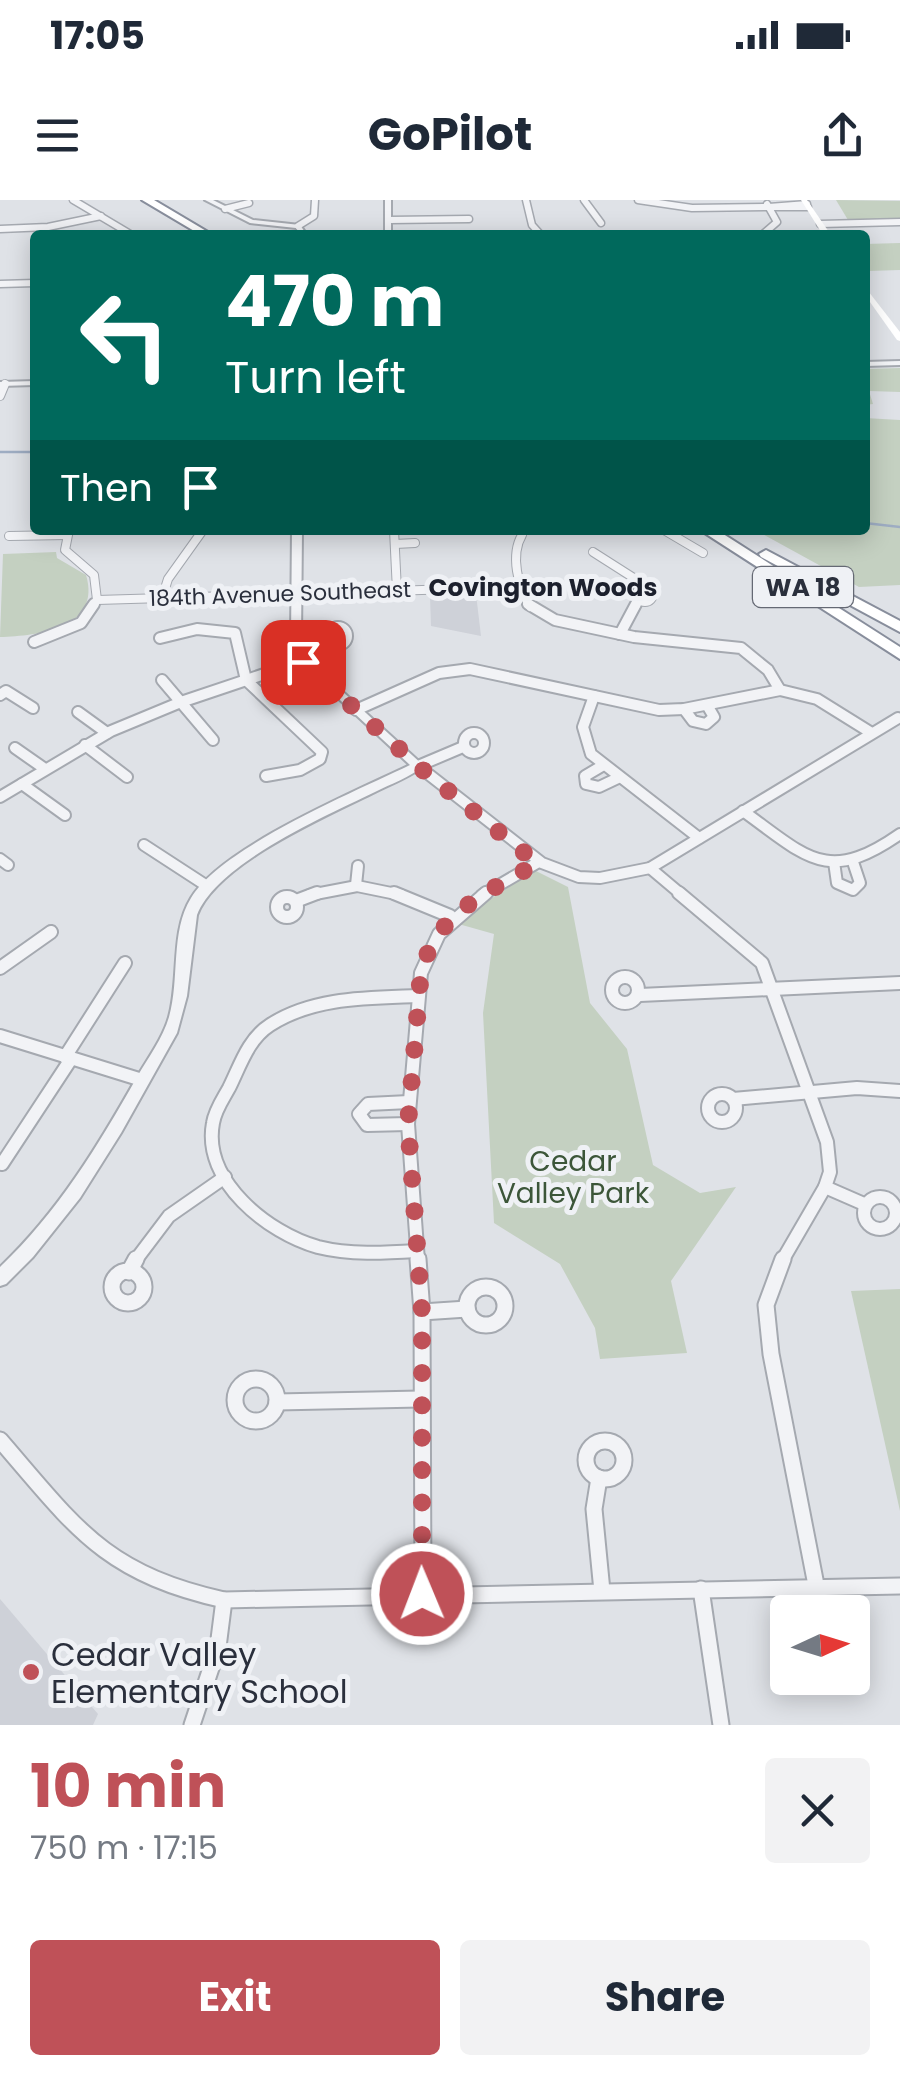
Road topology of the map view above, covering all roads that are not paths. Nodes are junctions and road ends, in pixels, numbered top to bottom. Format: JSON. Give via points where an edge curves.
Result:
{"nodes":[{"id":1,"x":73,"y":200,"type":"edge"},
{"id":2,"x":208,"y":200,"type":"edge"},
{"id":3,"x":315,"y":200,"type":"edge"},
{"id":4,"x":388,"y":200,"type":"edge"},
{"id":5,"x":526,"y":200,"type":"edge"},
{"id":6,"x":584,"y":200,"type":"edge"},
{"id":7,"x":638,"y":200,"type":"edge"},
{"id":8,"x":142,"y":202,"type":"edge"},
{"id":9,"x":249,"y":203,"type":"dead end"},
{"id":10,"x":766,"y":203,"type":"edge"},
{"id":11,"x":806,"y":204,"type":"edge"},
{"id":12,"x":224,"y":209,"type":"junction"},
{"id":13,"x":101,"y":216,"type":"junction"},
{"id":14,"x":469,"y":219,"type":"dead end"},
{"id":15,"x":390,"y":220,"type":"junction"},
{"id":16,"x":900,"y":222,"type":"edge"},
{"id":17,"x":601,"y":223,"type":"dead end"},
{"id":18,"x":820,"y":224,"type":"junction"},
{"id":19,"x":298,"y":226,"type":"junction"},
{"id":20,"x":0,"y":230,"type":"edge"},
{"id":21,"x":124,"y":230,"type":"edge"},
{"id":22,"x":183,"y":230,"type":"edge"},
{"id":23,"x":198,"y":230,"type":"edge"},
{"id":24,"x":301,"y":230,"type":"edge"},
{"id":25,"x":389,"y":230,"type":"edge"},
{"id":26,"x":537,"y":230,"type":"edge"},
{"id":27,"x":770,"y":230,"type":"edge"},
{"id":28,"x":824,"y":230,"type":"edge"},
{"id":29,"x":0,"y":284,"type":"edge"},
{"id":30,"x":30,"y":284,"type":"edge"},
{"id":31,"x":870,"y":296,"type":"edge"},
{"id":32,"x":900,"y":338,"type":"edge"},
{"id":33,"x":900,"y":363,"type":"edge"},
{"id":34,"x":870,"y":364,"type":"edge"},
{"id":35,"x":30,"y":383,"type":"edge"},
{"id":36,"x":2,"y":384,"type":"edge"},
{"id":37,"x":0,"y":396,"type":"edge"},
{"id":38,"x":30,"y":535,"type":"edge"},
{"id":39,"x":68,"y":535,"type":"edge"},
{"id":40,"x":201,"y":535,"type":"edge"},
{"id":41,"x":297,"y":535,"type":"edge"},
{"id":42,"x":394,"y":535,"type":"edge"},
{"id":43,"x":522,"y":535,"type":"dead end"},
{"id":44,"x":672,"y":535,"type":"edge"},
{"id":45,"x":715,"y":535,"type":"edge"},
{"id":46,"x":716,"y":535,"type":"edge"},
{"id":47,"x":731,"y":535,"type":"edge"},
{"id":48,"x":9,"y":536,"type":"dead end"},
{"id":49,"x":415,"y":543,"type":"dead end"},
{"id":50,"x":395,"y":544,"type":"junction"},
{"id":51,"x":593,"y":552,"type":"dead end"},
{"id":52,"x":703,"y":553,"type":"dead end"},
{"id":53,"x":522,"y":586,"type":"junction"},
{"id":54,"x":397,"y":590,"type":"junction"},
{"id":55,"x":297,"y":594,"type":"junction"},
{"id":56,"x":162,"y":598,"type":"junction"},
{"id":57,"x":97,"y":600,"type":"junction"},
{"id":58,"x":900,"y":626,"type":"edge"},
{"id":59,"x":620,"y":634,"type":"junction"},
{"id":60,"x":160,"y":638,"type":"dead end"},
{"id":61,"x":296,"y":638,"type":"junction"},
{"id":62,"x":326,"y":638,"type":"dead end"},
{"id":63,"x":34,"y":642,"type":"dead end"},
{"id":64,"x":900,"y":642,"type":"edge"},
{"id":65,"x":900,"y":654,"type":"edge"},
{"id":66,"x":303,"y":662,"type":"junction"},
{"id":67,"x":162,"y":680,"type":"dead end"},
{"id":68,"x":246,"y":680,"type":"junction"},
{"id":69,"x":780,"y":690,"type":"junction"},
{"id":70,"x":0,"y":695,"type":"edge"},
{"id":71,"x":594,"y":696,"type":"junction"},
{"id":72,"x":181,"y":702,"type":"junction"},
{"id":73,"x":707,"y":704,"type":"junction"},
{"id":74,"x":32,"y":708,"type":"dead end"},
{"id":75,"x":684,"y":709,"type":"junction"},
{"id":76,"x":356,"y":710,"type":"junction"},
{"id":77,"x":78,"y":712,"type":"dead end"},
{"id":78,"x":898,"y":718,"type":"edge"},
{"id":79,"x":870,"y":732,"type":"junction"},
{"id":80,"x":107,"y":733,"type":"junction"},
{"id":81,"x":213,"y":740,"type":"dead end"},
{"id":82,"x":85,"y":745,"type":"junction"},
{"id":83,"x":463,"y":747,"type":"dead end"},
{"id":84,"x":15,"y":748,"type":"dead end"},
{"id":85,"x":418,"y":766,"type":"junction"},
{"id":86,"x":602,"y":766,"type":"junction"},
{"id":87,"x":45,"y":769,"type":"junction"},
{"id":88,"x":266,"y":776,"type":"dead end"},
{"id":89,"x":128,"y":777,"type":"dead end"},
{"id":90,"x":618,"y":778,"type":"junction"},
{"id":91,"x":22,"y":784,"type":"junction"},
{"id":92,"x":0,"y":797,"type":"edge"},
{"id":93,"x":743,"y":811,"type":"junction"},
{"id":94,"x":66,"y":815,"type":"dead end"},
{"id":95,"x":900,"y":834,"type":"edge"},
{"id":96,"x":699,"y":838,"type":"junction"},
{"id":97,"x":144,"y":845,"type":"dead end"},
{"id":98,"x":842,"y":862,"type":"junction"},
{"id":99,"x":537,"y":863,"type":"junction"},
{"id":100,"x":358,"y":866,"type":"dead end"},
{"id":101,"x":650,"y":868,"type":"junction"},
{"id":102,"x":207,"y":886,"type":"junction"},
{"id":103,"x":356,"y":886,"type":"junction"},
{"id":104,"x":296,"y":901,"type":"dead end"},
{"id":105,"x":450,"y":916,"type":"junction"},
{"id":106,"x":50,"y":932,"type":"dead end"},
{"id":107,"x":126,"y":963,"type":"dead end"},
{"id":108,"x":0,"y":968,"type":"edge"},
{"id":109,"x":900,"y":983,"type":"edge"},
{"id":110,"x":770,"y":988,"type":"junction"},
{"id":111,"x":640,"y":995,"type":"dead end"},
{"id":112,"x":418,"y":996,"type":"junction"},
{"id":113,"x":0,"y":1036,"type":"edge"},
{"id":114,"x":68,"y":1058,"type":"junction"},
{"id":115,"x":142,"y":1080,"type":"junction"},
{"id":116,"x":900,"y":1091,"type":"edge"},
{"id":117,"x":810,"y":1093,"type":"junction"},
{"id":118,"x":733,"y":1099,"type":"dead end"},
{"id":119,"x":409,"y":1102,"type":"junction"},
{"id":120,"x":408,"y":1124,"type":"junction"},
{"id":121,"x":2,"y":1164,"type":"edge"},
{"id":122,"x":225,"y":1178,"type":"junction"},
{"id":123,"x":825,"y":1187,"type":"junction"},
{"id":124,"x":864,"y":1204,"type":"dead end"},
{"id":125,"x":417,"y":1251,"type":"junction"},
{"id":126,"x":129,"y":1272,"type":"dead end"},
{"id":127,"x":0,"y":1278,"type":"edge"},
{"id":128,"x":467,"y":1309,"type":"dead end"},
{"id":129,"x":422,"y":1312,"type":"junction"},
{"id":130,"x":420,"y":1400,"type":"junction"},
{"id":131,"x":277,"y":1402,"type":"dead end"},
{"id":132,"x":0,"y":1440,"type":"edge"},
{"id":133,"x":599,"y":1478,"type":"dead end"},
{"id":134,"x":816,"y":1586,"type":"junction"},
{"id":135,"x":900,"y":1586,"type":"edge"},
{"id":136,"x":701,"y":1589,"type":"junction"},
{"id":137,"x":602,"y":1591,"type":"junction"},
{"id":138,"x":422,"y":1594,"type":"junction"},
{"id":139,"x":224,"y":1600,"type":"junction"},
{"id":140,"x":192,"y":1725,"type":"edge"},
{"id":141,"x":722,"y":1725,"type":"edge"}],
"edges":[{"from":1,"to":13,"type":"street"},
{"from":2,"to":12,"type":"street"},
{"from":3,"to":19,"type":"street","via":[[314,216]]},
{"from":4,"to":15,"type":"street"},
{"from":5,"to":26,"type":"street"},
{"from":6,"to":17,"type":"street"},
{"from":7,"to":10,"type":"street","via":[[656,210]]},
{"from":8,"to":22,"type":"highway"},
{"from":8,"to":23,"type":"highway"},
{"from":9,"to":12,"type":"street"},
{"from":10,"to":11,"type":"street"},
{"from":10,"to":27,"type":"street","via":[[776,222]]},
{"from":11,"to":18,"type":"main road"},
{"from":12,"to":19,"type":"street","via":[[252,222]]},
{"from":13,"to":20,"type":"street"},
{"from":13,"to":21,"type":"street"},
{"from":14,"to":15,"type":"street"},
{"from":15,"to":25,"type":"street"},
{"from":16,"to":18,"type":"street"},
{"from":18,"to":28,"type":"main road"},
{"from":19,"to":24,"type":"street"},
{"from":29,"to":30,"type":"street"},
{"from":31,"to":32,"type":"main road"},
{"from":33,"to":34,"type":"street"},
{"from":35,"to":36,"type":"street"},
{"from":36,"to":37,"type":"street"},
{"from":38,"to":48,"type":"street"},
{"from":39,"to":57,"type":"street","via":[[65,550],[94,575]]},
{"from":40,"to":56,"type":"street","via":[[166,579]]},
{"from":41,"to":55,"type":"street"},
{"from":42,"to":50,"type":"street"},
{"from":43,"to":53,"type":"street","via":[[515,546]]},
{"from":44,"to":52,"type":"street"},
{"from":45,"to":65,"type":"highway"},
{"from":46,"to":64,"type":"highway","number":"WA 18"},
{"from":47,"to":58,"type":"highway","number":"WA 18"},
{"from":49,"to":50,"type":"street"},
{"from":50,"to":54,"type":"street"},
{"from":51,"to":59,"type":"street","via":[[651,589],[635,590],[639,599]]},
{"from":53,"to":54,"type":"street","name":"184th Avenue Southeast"},
{"from":53,"to":59,"type":"street","via":[[536,612]]},
{"from":54,"to":55,"type":"street","name":"184th Avenue Southeast"},
{"from":55,"to":56,"type":"street","name":"184th Avenue Southeast"},
{"from":55,"to":61,"type":"street"},
{"from":56,"to":57,"type":"street","name":"184th Avenue Southeast"},
{"from":57,"to":63,"type":"street","via":[[81,623]]},
{"from":59,"to":69,"type":"street","via":[[730,644],[768,668]]},
{"from":60,"to":68,"type":"street","via":[[230,630],[237,635]]},
{"from":61,"to":62,"type":"street"},
{"from":61,"to":66,"type":"street"},
{"from":66,"to":68,"type":"street"},
{"from":66,"to":76,"type":"street"},
{"from":67,"to":72,"type":"street"},
{"from":68,"to":72,"type":"street"},
{"from":68,"to":88,"type":"street","via":[[322,755],[300,770]]},
{"from":69,"to":73,"type":"street"},
{"from":69,"to":79,"type":"street","via":[[818,699]]},
{"from":70,"to":74,"type":"street","via":[[6,692]]},
{"from":71,"to":75,"type":"street"},
{"from":71,"to":76,"type":"street","via":[[470,669],[440,672]]},
{"from":71,"to":86,"type":"street","via":[[583,733]]},
{"from":72,"to":80,"type":"street"},
{"from":72,"to":81,"type":"street"},
{"from":73,"to":75,"type":"street"},
{"from":73,"to":75,"type":"street","via":[[714,717],[706,724]]},
{"from":76,"to":85,"type":"street"},
{"from":77,"to":80,"type":"street"},
{"from":78,"to":79,"type":"street"},
{"from":79,"to":93,"type":"street"},
{"from":80,"to":82,"type":"street"},
{"from":82,"to":87,"type":"street"},
{"from":82,"to":89,"type":"street"},
{"from":83,"to":85,"type":"street"},
{"from":84,"to":87,"type":"street"},
{"from":85,"to":99,"type":"street"},
{"from":85,"to":102,"type":"street","via":[[245,857]]},
{"from":86,"to":90,"type":"street"},
{"from":86,"to":90,"type":"street","via":[[585,776],[586,784],[600,787]]},
{"from":87,"to":91,"type":"street"},
{"from":90,"to":96,"type":"street"},
{"from":91,"to":92,"type":"street"},
{"from":91,"to":94,"type":"street"},
{"from":93,"to":96,"type":"street"},
{"from":93,"to":98,"type":"street","via":[[801,850]]},
{"from":95,"to":98,"type":"street"},
{"from":96,"to":101,"type":"street"},
{"from":97,"to":102,"type":"street"},
{"from":98,"to":98,"type":"street","via":[[837,883],[853,890],[860,883]]},
{"from":99,"to":101,"type":"street","via":[[597,880]]},
{"from":99,"to":105,"type":"street"},
{"from":100,"to":103,"type":"street"},
{"from":101,"to":110,"type":"street","via":[[754,954]]},
{"from":102,"to":115,"type":"street","via":[[188,929],[179,1011]]},
{"from":103,"to":104,"type":"street"},
{"from":103,"to":105,"type":"street","via":[[393,890]]},
{"from":105,"to":112,"type":"street","via":[[427,949]]},
{"from":106,"to":108,"type":"street"},
{"from":107,"to":114,"type":"street"},
{"from":109,"to":110,"type":"street"},
{"from":110,"to":111,"type":"street"},
{"from":110,"to":117,"type":"street"},
{"from":112,"to":119,"type":"street"},
{"from":112,"to":122,"type":"street","via":[[328,1004],[265,1028],[213,1124]]},
{"from":113,"to":114,"type":"street"},
{"from":114,"to":115,"type":"street"},
{"from":114,"to":121,"type":"street"},
{"from":115,"to":127,"type":"street","via":[[55,1221]]},
{"from":116,"to":117,"type":"street"},
{"from":117,"to":118,"type":"street"},
{"from":117,"to":123,"type":"street","via":[[827,1142]]},
{"from":119,"to":120,"type":"street"},
{"from":119,"to":120,"type":"street","via":[[368,1104],[359,1114],[367,1125]]},
{"from":120,"to":125,"type":"street"},
{"from":122,"to":125,"type":"street","via":[[256,1215],[304,1242],[355,1254]]},
{"from":122,"to":126,"type":"street","via":[[179,1204],[141,1247]]},
{"from":123,"to":124,"type":"street"},
{"from":123,"to":134,"type":"street","via":[[779,1266],[766,1305]]},
{"from":125,"to":129,"type":"street"},
{"from":128,"to":129,"type":"street"},
{"from":129,"to":130,"type":"street"},
{"from":130,"to":131,"type":"street"},
{"from":130,"to":138,"type":"street"},
{"from":132,"to":139,"type":"street","via":[[96,1548],[127,1571]]},
{"from":133,"to":137,"type":"street","via":[[594,1510]]},
{"from":134,"to":135,"type":"street"},
{"from":134,"to":136,"type":"street"},
{"from":136,"to":137,"type":"street"},
{"from":136,"to":141,"type":"street"},
{"from":137,"to":138,"type":"street"},
{"from":138,"to":139,"type":"street"},
{"from":139,"to":140,"type":"street","via":[[218,1647]]}]}
